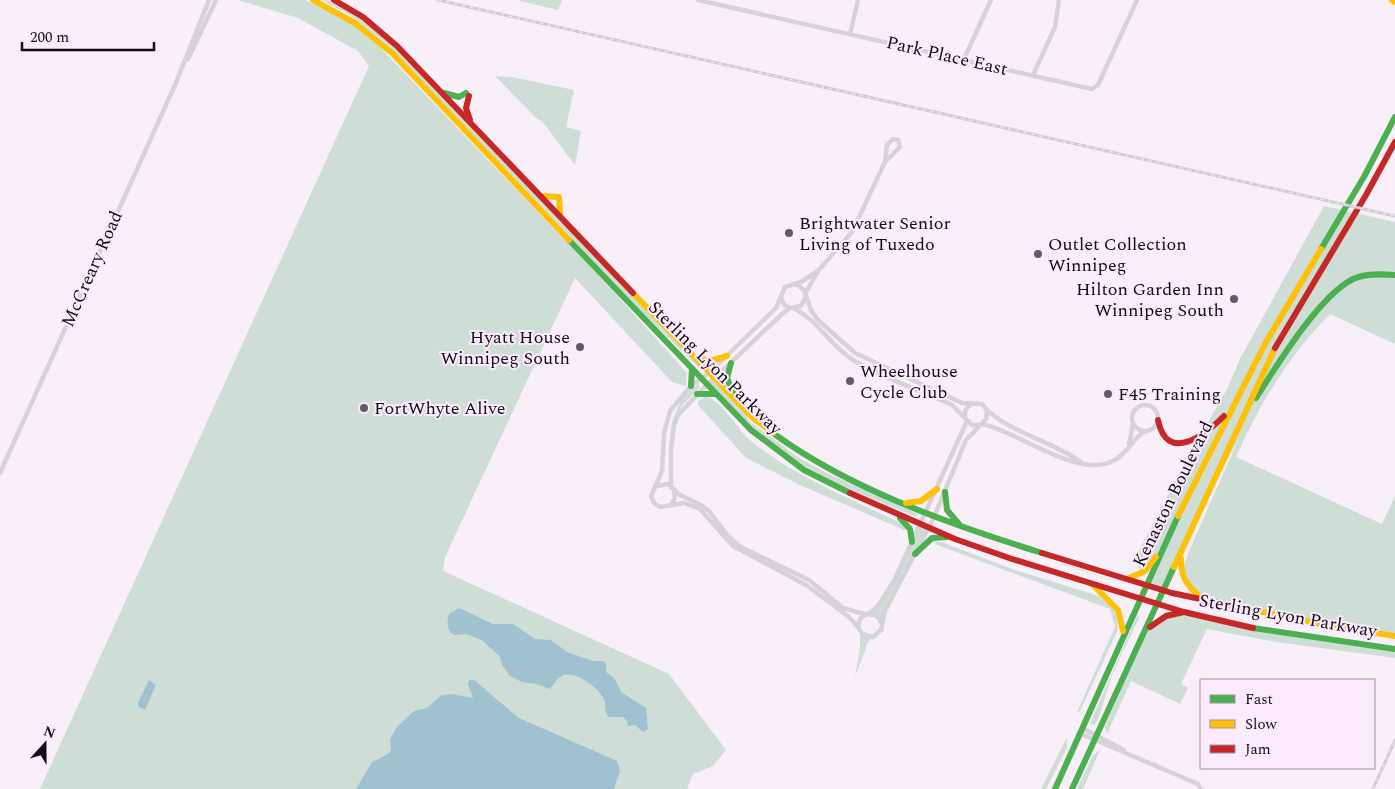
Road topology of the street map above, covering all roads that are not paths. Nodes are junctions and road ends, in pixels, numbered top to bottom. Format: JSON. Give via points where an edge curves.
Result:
{"nodes":[{"id":1,"x":209,"y":0,"type":"edge"},
{"id":2,"x":216,"y":0,"type":"edge"},
{"id":3,"x":314,"y":0,"type":"edge"},
{"id":4,"x":334,"y":0,"type":"edge"},
{"id":5,"x":702,"y":0,"type":"edge"},
{"id":6,"x":858,"y":0,"type":"edge"},
{"id":7,"x":991,"y":0,"type":"edge"},
{"id":8,"x":1059,"y":0,"type":"edge"},
{"id":9,"x":1137,"y":0,"type":"edge"},
{"id":10,"x":850,"y":34,"type":"junction"},
{"id":11,"x":964,"y":59,"type":"junction"},
{"id":12,"x":184,"y":64,"type":"junction"},
{"id":13,"x":1033,"y":75,"type":"junction"},
{"id":14,"x":441,"y":92,"type":"junction"},
{"id":15,"x":1395,"y":117,"type":"edge"},
{"id":16,"x":471,"y":123,"type":"junction"},
{"id":17,"x":1395,"y":142,"type":"edge"},
{"id":18,"x":885,"y":162,"type":"junction"},
{"id":19,"x":541,"y":195,"type":"junction"},
{"id":20,"x":562,"y":217,"type":"junction"},
{"id":21,"x":818,"y":271,"type":"junction"},
{"id":22,"x":1395,"y":275,"type":"edge"},
{"id":23,"x":796,"y":284,"type":"junction"},
{"id":24,"x":806,"y":295,"type":"junction"},
{"id":25,"x":781,"y":298,"type":"junction"},
{"id":26,"x":792,"y":308,"type":"junction"},
{"id":27,"x":691,"y":352,"type":"junction"},
{"id":28,"x":727,"y":356,"type":"junction"},
{"id":29,"x":731,"y":363,"type":"junction"},
{"id":30,"x":691,"y":368,"type":"junction"},
{"id":31,"x":710,"y":372,"type":"junction"},
{"id":32,"x":701,"y":378,"type":"junction"},
{"id":33,"x":715,"y":378,"type":"junction"},
{"id":34,"x":708,"y":385,"type":"junction"},
{"id":35,"x":691,"y":386,"type":"junction"},
{"id":36,"x":698,"y":394,"type":"junction"},
{"id":37,"x":716,"y":394,"type":"junction"},
{"id":38,"x":971,"y":403,"type":"junction"},
{"id":39,"x":742,"y":406,"type":"junction"},
{"id":40,"x":987,"y":410,"type":"junction"},
{"id":41,"x":1230,"y":410,"type":"junction"},
{"id":42,"x":966,"y":419,"type":"junction"},
{"id":43,"x":1158,"y":420,"type":"junction"},
{"id":44,"x":980,"y":424,"type":"junction"},
{"id":45,"x":1133,"y":424,"type":"junction"},
{"id":46,"x":1240,"y":424,"type":"junction"},
{"id":47,"x":1145,"y":430,"type":"junction"},
{"id":48,"x":1128,"y":446,"type":"junction"},
{"id":49,"x":1083,"y":464,"type":"junction"},
{"id":50,"x":0,"y":473,"type":"edge"},
{"id":51,"x":656,"y":486,"type":"junction"},
{"id":52,"x":673,"y":488,"type":"junction"},
{"id":53,"x":937,"y":488,"type":"junction"},
{"id":54,"x":945,"y":492,"type":"junction"},
{"id":55,"x":903,"y":504,"type":"junction"},
{"id":56,"x":671,"y":505,"type":"junction"},
{"id":57,"x":896,"y":513,"type":"junction"},
{"id":58,"x":927,"y":513,"type":"junction"},
{"id":59,"x":934,"y":517,"type":"junction"},
{"id":60,"x":920,"y":524,"type":"junction"},
{"id":61,"x":928,"y":528,"type":"junction"},
{"id":62,"x":963,"y":528,"type":"junction"},
{"id":63,"x":955,"y":539,"type":"junction"},
{"id":64,"x":912,"y":542,"type":"junction"},
{"id":65,"x":1163,"y":549,"type":"junction"},
{"id":66,"x":1182,"y":550,"type":"junction"},
{"id":67,"x":915,"y":554,"type":"junction"},
{"id":68,"x":1127,"y":578,"type":"junction"},
{"id":69,"x":1092,"y":584,"type":"junction"},
{"id":70,"x":1146,"y":585,"type":"junction"},
{"id":71,"x":1164,"y":591,"type":"junction"},
{"id":72,"x":1140,"y":599,"type":"junction"},
{"id":73,"x":1207,"y":602,"type":"junction"},
{"id":74,"x":1158,"y":605,"type":"junction"},
{"id":75,"x":1184,"y":612,"type":"junction"},
{"id":76,"x":868,"y":614,"type":"junction"},
{"id":77,"x":881,"y":622,"type":"junction"},
{"id":78,"x":858,"y":627,"type":"junction"},
{"id":79,"x":1145,"y":633,"type":"junction"},
{"id":80,"x":1123,"y":635,"type":"junction"},
{"id":81,"x":1395,"y":636,"type":"edge"},
{"id":82,"x":1395,"y":649,"type":"edge"},
{"id":83,"x":1081,"y":730,"type":"junction"},
{"id":84,"x":1095,"y":737,"type":"junction"},
{"id":85,"x":1055,"y":789,"type":"edge"},
{"id":86,"x":1072,"y":789,"type":"edge"},
{"id":87,"x":1201,"y":789,"type":"edge"}],
"edges":[{"from":1,"to":12,"type":"street","name":"McCreary Road"},
{"from":2,"to":12,"type":"street","name":"McCreary Road","via":[[195,48]]},
{"from":3,"to":30,"type":"main road","name":"Sterling Lyon Parkway","via":[[370,32],[392,53]]},
{"from":4,"to":14,"type":"main road","name":"Sterling Lyon Parkway","via":[[375,26]]},
{"from":5,"to":10,"type":"street","name":"Park Place East"},
{"from":6,"to":10,"type":"street"},
{"from":7,"to":11,"type":"street"},
{"from":8,"to":13,"type":"street","via":[[1055,27]]},
{"from":9,"to":13,"type":"street","name":"Park Place East","via":[[1096,88]]},
{"from":10,"to":11,"type":"street","name":"Park Place East"},
{"from":11,"to":13,"type":"street","name":"Park Place East"},
{"from":12,"to":50,"type":"street","name":"McCreary Road"},
{"from":14,"to":16,"type":"main road","name":"Sterling Lyon Parkway"},
{"from":14,"to":16,"type":"main road","via":[[459,97],[468,95],[466,108]]},
{"from":15,"to":41,"type":"main road","name":"Kenaston Boulevard","via":[[1367,173],[1286,306]]},
{"from":16,"to":19,"type":"main road","name":"Sterling Lyon Parkway"},
{"from":17,"to":46,"type":"main road","name":"Kenaston Boulevard","via":[[1363,202],[1293,314]]},
{"from":18,"to":18,"type":"street","via":[[900,147],[898,140],[893,139],[887,146]]},
{"from":18,"to":21,"type":"street","via":[[852,232]]},
{"from":19,"to":20,"type":"main road","name":"Sterling Lyon Parkway"},
{"from":19,"to":20,"type":"main road","via":[[559,197]]},
{"from":20,"to":27,"type":"main road","name":"Sterling Lyon Parkway"},
{"from":21,"to":23,"type":"street"},
{"from":21,"to":24,"type":"street"},
{"from":22,"to":46,"type":"main road","via":[[1364,276],[1329,298],[1262,387]]},
{"from":23,"to":24,"type":"street"},
{"from":23,"to":25,"type":"street","via":[[785,287]]},
{"from":24,"to":26,"type":"street","via":[[801,306]]},
{"from":24,"to":38,"type":"street","via":[[818,319],[855,353],[962,403]]},
{"from":25,"to":26,"type":"street","via":[[784,305]]},
{"from":25,"to":28,"type":"street","via":[[776,308]]},
{"from":26,"to":29,"type":"street"},
{"from":26,"to":42,"type":"street","via":[[803,313],[836,347],[854,360],[952,406]]},
{"from":27,"to":28,"type":"main road","via":[[704,361]]},
{"from":27,"to":31,"type":"main road","name":"Sterling Lyon Parkway"},
{"from":28,"to":31,"type":"street"},
{"from":29,"to":33,"type":"street"},
{"from":29,"to":39,"type":"main road","via":[[728,383]]},
{"from":30,"to":32,"type":"main road","name":"Sterling Lyon Parkway"},
{"from":30,"to":35,"type":"main road"},
{"from":31,"to":32,"type":"street"},
{"from":31,"to":33,"type":"main road","name":"Sterling Lyon Parkway"},
{"from":32,"to":34,"type":"main road","name":"Sterling Lyon Parkway"},
{"from":32,"to":35,"type":"street"},
{"from":33,"to":34,"type":"street"},
{"from":33,"to":39,"type":"main road","name":"Sterling Lyon Parkway"},
{"from":34,"to":36,"type":"street"},
{"from":34,"to":37,"type":"main road","name":"Sterling Lyon Parkway"},
{"from":35,"to":51,"type":"street","via":[[677,400],[666,423],[662,471]]},
{"from":36,"to":37,"type":"main road"},
{"from":36,"to":52,"type":"street","via":[[678,415],[674,425],[670,468]]},
{"from":37,"to":57,"type":"main road","name":"Sterling Lyon Parkway","via":[[751,430],[804,470]]},
{"from":38,"to":40,"type":"street","via":[[982,404]]},
{"from":38,"to":42,"type":"street","via":[[965,411]]},
{"from":39,"to":55,"type":"main road","name":"Sterling Lyon Parkway","via":[[752,417],[805,455]]},
{"from":40,"to":44,"type":"street","via":[[987,416]]},
{"from":40,"to":49,"type":"street","via":[[1005,425]]},
{"from":41,"to":43,"type":"main road","via":[[1199,438],[1186,443],[1168,439]]},
{"from":41,"to":65,"type":"main road","name":"Kenaston Boulevard"},
{"from":42,"to":44,"type":"street","via":[[972,424]]},
{"from":42,"to":53,"type":"street"},
{"from":43,"to":45,"type":"street","via":[[1154,409],[1143,405],[1133,413]]},
{"from":43,"to":47,"type":"street","via":[[1152,428]]},
{"from":44,"to":49,"type":"street"},
{"from":44,"to":54,"type":"street","via":[[966,440]]},
{"from":45,"to":47,"type":"street"},
{"from":45,"to":48,"type":"street"},
{"from":46,"to":66,"type":"main road","name":"Kenaston Boulevard"},
{"from":47,"to":48,"type":"street"},
{"from":48,"to":49,"type":"street","via":[[1119,458],[1107,464]]},
{"from":51,"to":52,"type":"street","via":[[664,484]]},
{"from":51,"to":56,"type":"street","via":[[652,492],[654,503],[664,508]]},
{"from":52,"to":56,"type":"street","via":[[675,498]]},
{"from":52,"to":76,"type":"street","via":[[709,511],[739,546],[809,580],[843,608]]},
{"from":53,"to":55,"type":"main road","via":[[921,501]]},
{"from":53,"to":58,"type":"street"},
{"from":54,"to":59,"type":"street"},
{"from":54,"to":62,"type":"main road","via":[[947,511]]},
{"from":55,"to":58,"type":"main road","name":"Sterling Lyon Parkway"},
{"from":56,"to":78,"type":"street","via":[[684,503],[700,509],[733,546],[806,585]]},
{"from":57,"to":60,"type":"main road","name":"Sterling Lyon Parkway"},
{"from":57,"to":64,"type":"main road","via":[[910,529]]},
{"from":58,"to":59,"type":"main road","name":"Sterling Lyon Parkway"},
{"from":58,"to":60,"type":"street"},
{"from":59,"to":61,"type":"street"},
{"from":59,"to":62,"type":"main road","name":"Sterling Lyon Parkway"},
{"from":60,"to":61,"type":"main road","name":"Sterling Lyon Parkway"},
{"from":60,"to":64,"type":"street"},
{"from":61,"to":63,"type":"main road","name":"Sterling Lyon Parkway"},
{"from":61,"to":67,"type":"street"},
{"from":62,"to":68,"type":"main road","name":"Sterling Lyon Parkway"},
{"from":63,"to":67,"type":"main road","via":[[932,538]]},
{"from":63,"to":69,"type":"main road","name":"Sterling Lyon Parkway"},
{"from":64,"to":76,"type":"street","via":[[894,581],[878,606]]},
{"from":65,"to":68,"type":"main road","via":[[1145,571]]},
{"from":65,"to":70,"type":"main road","name":"Kenaston Boulevard"},
{"from":66,"to":71,"type":"main road","name":"Kenaston Boulevard"},
{"from":66,"to":73,"type":"main road","via":[[1183,580],[1192,592]]},
{"from":67,"to":77,"type":"street"},
{"from":68,"to":70,"type":"main road","name":"Sterling Lyon Parkway"},
{"from":69,"to":72,"type":"main road","name":"Sterling Lyon Parkway"},
{"from":69,"to":80,"type":"main road","via":[[1117,606],[1123,620]]},
{"from":70,"to":71,"type":"main road","name":"Sterling Lyon Parkway"},
{"from":70,"to":72,"type":"main road","name":"Kenaston Boulevard"},
{"from":71,"to":73,"type":"main road","name":"Sterling Lyon Parkway"},
{"from":71,"to":74,"type":"main road","name":"Kenaston Boulevard"},
{"from":72,"to":74,"type":"main road","name":"Sterling Lyon Parkway"},
{"from":72,"to":80,"type":"main road","name":"Kenaston Boulevard"},
{"from":73,"to":81,"type":"main road","name":"Sterling Lyon Parkway"},
{"from":74,"to":75,"type":"main road","name":"Sterling Lyon Parkway"},
{"from":74,"to":79,"type":"main road","name":"Kenaston Boulevard"},
{"from":75,"to":79,"type":"main road","via":[[1160,618]]},
{"from":75,"to":82,"type":"main road","name":"Sterling Lyon Parkway","via":[[1265,631]]},
{"from":76,"to":77,"type":"street","via":[[878,616]]},
{"from":76,"to":78,"type":"street","via":[[860,619]]},
{"from":77,"to":78,"type":"street","via":[[881,630],[873,637],[862,634]]},
{"from":79,"to":84,"type":"main road","name":"Kenaston Boulevard"},
{"from":80,"to":83,"type":"main road","name":"Kenaston Boulevard"},
{"from":83,"to":84,"type":"street"},
{"from":83,"to":85,"type":"main road","name":"Kenaston Boulevard"},
{"from":84,"to":86,"type":"main road","name":"Kenaston Boulevard"},
{"from":84,"to":87,"type":"street","via":[[1198,784]]}]}
